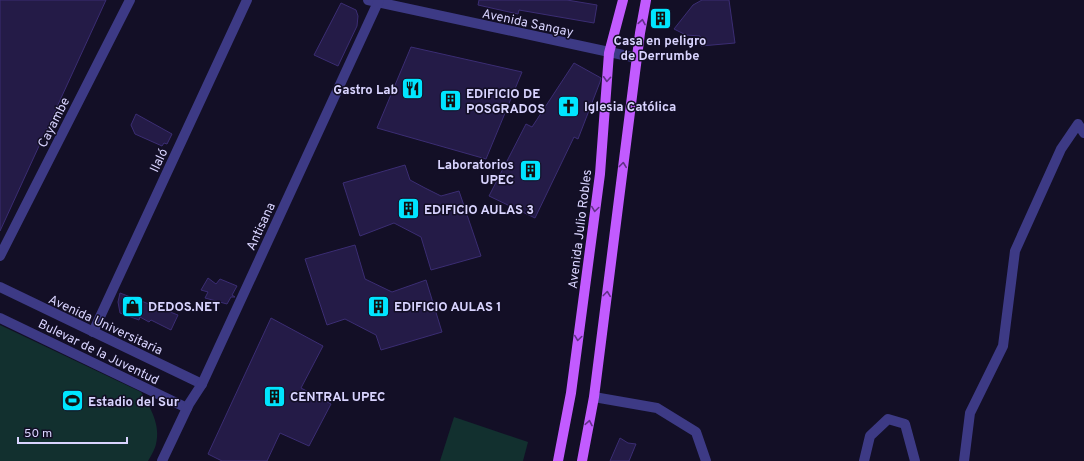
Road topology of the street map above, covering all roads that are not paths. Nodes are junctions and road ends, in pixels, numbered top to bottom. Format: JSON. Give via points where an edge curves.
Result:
{"nodes":[{"id":1,"x":130,"y":0,"type":"edge"},
{"id":2,"x":247,"y":0,"type":"edge"},
{"id":3,"x":623,"y":0,"type":"edge"},
{"id":4,"x":646,"y":0,"type":"edge"},
{"id":5,"x":375,"y":1,"type":"edge"},
{"id":6,"x":609,"y":53,"type":"junction"},
{"id":7,"x":637,"y":58,"type":"junction"},
{"id":8,"x":1084,"y":133,"type":"edge"},
{"id":9,"x":0,"y":256,"type":"edge"},
{"id":10,"x":0,"y":287,"type":"edge"},
{"id":11,"x":0,"y":318,"type":"edge"},
{"id":12,"x":93,"y":332,"type":"junction"},
{"id":13,"x":202,"y":384,"type":"junction"},
{"id":14,"x":594,"y":397,"type":"junction"},
{"id":15,"x":187,"y":408,"type":"junction"},
{"id":16,"x":162,"y":461,"type":"edge"},
{"id":17,"x":558,"y":461,"type":"edge"},
{"id":18,"x":582,"y":461,"type":"edge"},
{"id":19,"x":706,"y":461,"type":"edge"},
{"id":20,"x":864,"y":461,"type":"edge"},
{"id":21,"x":915,"y":461,"type":"edge"},
{"id":22,"x":964,"y":461,"type":"edge"}],
"edges":[{"from":1,"to":9,"type":"street","name":"Cayambe"},
{"from":2,"to":12,"type":"street","name":"Ilaló"},
{"from":3,"to":6,"type":"main road","name":"Avenida Julio Robles"},
{"from":7,"to":4,"type":"main road","one_way":true},
{"from":5,"to":6,"type":"street","name":"Avenida Sangay"},
{"from":5,"to":13,"type":"street","name":"Antisana"},
{"from":6,"to":7,"type":"street","name":"Avenida Sangay"},
{"from":6,"to":17,"type":"main road","name":"Avenida Julio Robles","one_way":true,"via":[[600,174],[571,393]]},
{"from":14,"to":7,"type":"main road","one_way":true},
{"from":8,"to":22,"type":"street","via":[[1078,124],[1061,149],[1015,251],[1003,346],[970,413]]},
{"from":10,"to":12,"type":"street","name":"Avenida Universitaria"},
{"from":11,"to":15,"type":"street","name":"Bulevar de la Juventud"},
{"from":12,"to":13,"type":"street","name":"Avenida Universitaria"},
{"from":13,"to":15,"type":"street","name":"Antisana"},
{"from":18,"to":14,"type":"main road","one_way":true},
{"from":14,"to":19,"type":"street","via":[[657,408],[696,432]]},
{"from":15,"to":16,"type":"street","name":"Antisana"},
{"from":20,"to":21,"type":"street","via":[[870,436],[888,419],[906,424]]}]}
